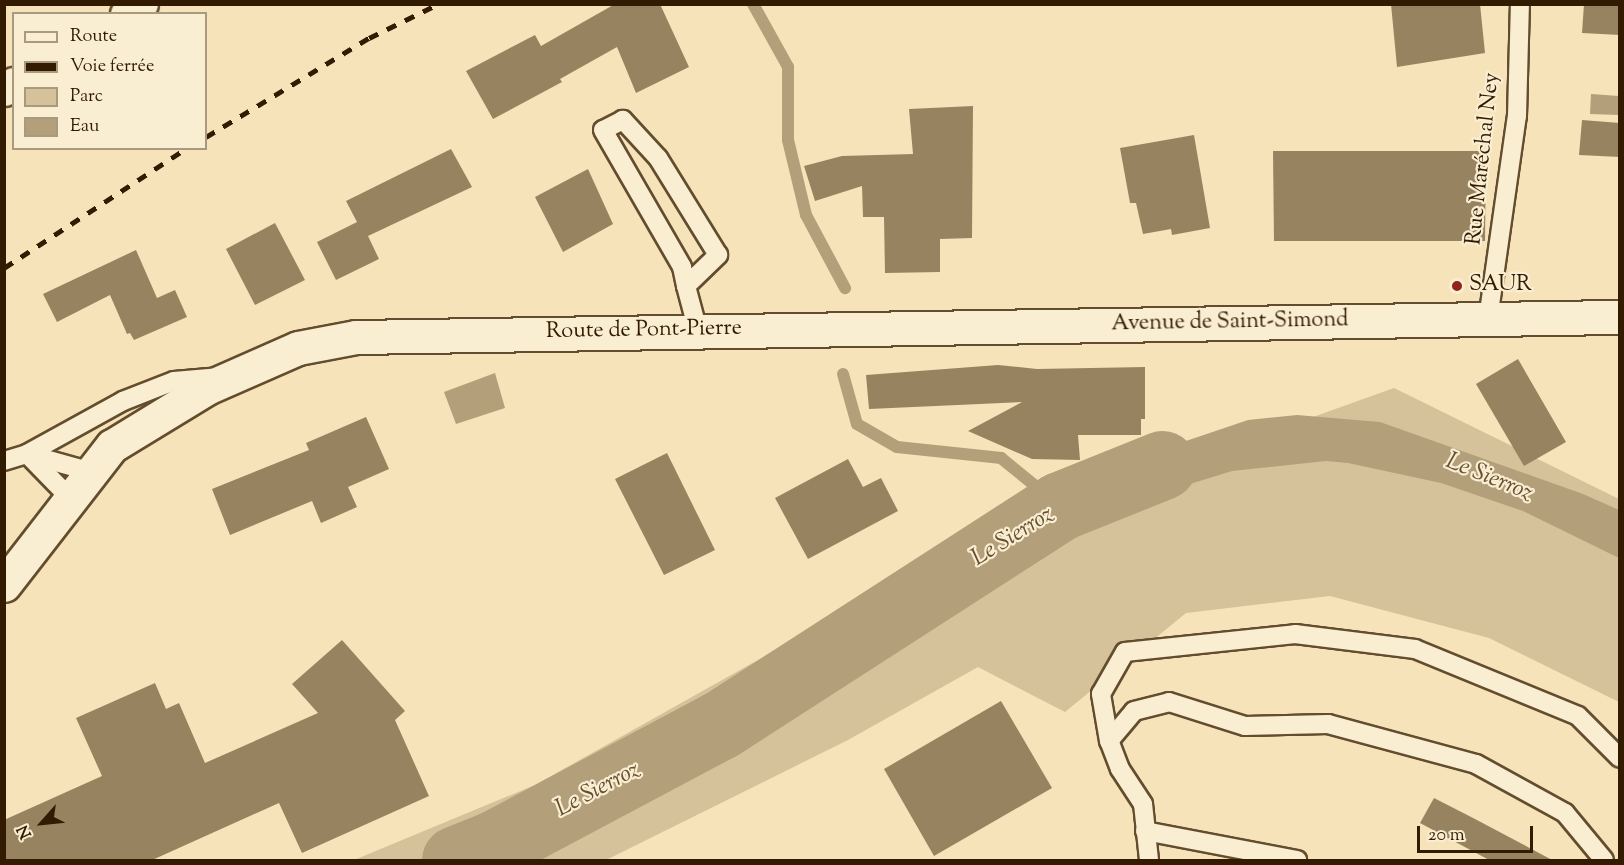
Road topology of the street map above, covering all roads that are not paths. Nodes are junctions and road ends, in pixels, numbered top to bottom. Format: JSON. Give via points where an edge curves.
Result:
{"nodes":[{"id":1,"x":1520,"y":4,"type":"edge"},
{"id":2,"x":686,"y":286,"type":"junction"},
{"id":3,"x":1620,"y":317,"type":"edge"},
{"id":4,"x":1488,"y":319,"type":"junction"},
{"id":5,"x":840,"y":329,"type":"joint"},
{"id":6,"x":698,"y":331,"type":"junction"},
{"id":7,"x":449,"y":334,"type":"junction"},
{"id":8,"x":233,"y":376,"type":"junction"},
{"id":9,"x":27,"y":454,"type":"junction"},
{"id":10,"x":4,"y":461,"type":"edge"},
{"id":11,"x":92,"y":472,"type":"junction"},
{"id":12,"x":71,"y":499,"type":"junction"},
{"id":13,"x":4,"y":585,"type":"edge"},
{"id":14,"x":4,"y":594,"type":"edge"},
{"id":15,"x":1109,"y":741,"type":"junction"},
{"id":16,"x":1620,"y":758,"type":"edge"},
{"id":17,"x":1145,"y":831,"type":"junction"},
{"id":18,"x":1149,"y":861,"type":"edge"},
{"id":19,"x":1297,"y":861,"type":"edge"},
{"id":20,"x":1604,"y":861,"type":"edge"}],
"edges":[{"from":1,"to":4,"type":"lane","name":"Rue Maréchal Ney","via":[[1517,116]]},
{"from":2,"to":2,"type":"lane","via":[[682,267],[603,130],[623,120],[658,158],[718,255]]},
{"from":2,"to":6,"type":"lane"},
{"from":3,"to":4,"type":"main road","name":"Avenue de Saint-Simond"},
{"from":4,"to":5,"type":"main road","name":"Avenue de Saint-Simond"},
{"from":5,"to":6,"type":"main road","name":"Route de Pont-Pierre"},
{"from":6,"to":7,"type":"main road","name":"Route de Pont-Pierre"},
{"from":7,"to":8,"type":"main road","name":"Route de Pont-Pierre","via":[[356,337],[298,348]]},
{"from":7,"to":14,"type":"main road","name":"Route de Pont-Pierre","via":[[306,363],[219,399],[127,455],[30,570]]},
{"from":8,"to":9,"type":"lane","via":[[174,381],[123,401]]},
{"from":8,"to":11,"type":"main road","name":"Route de Pont-Pierre","via":[[207,387],[112,446]]},
{"from":9,"to":10,"type":"lane"},
{"from":9,"to":11,"type":"lane"},
{"from":9,"to":12,"type":"lane"},
{"from":11,"to":12,"type":"main road","name":"Route de Pont-Pierre"},
{"from":12,"to":13,"type":"main road","name":"Route de Pont-Pierre"},
{"from":15,"to":16,"type":"lane","via":[[1101,694],[1125,652],[1294,634],[1415,650],[1578,716]]},
{"from":15,"to":17,"type":"lane","via":[[1120,769],[1143,804]]},
{"from":15,"to":20,"type":"lane","via":[[1134,711],[1169,702],[1245,726],[1328,724],[1476,764],[1565,813]]},
{"from":17,"to":18,"type":"lane"},
{"from":17,"to":19,"type":"lane"}]}
